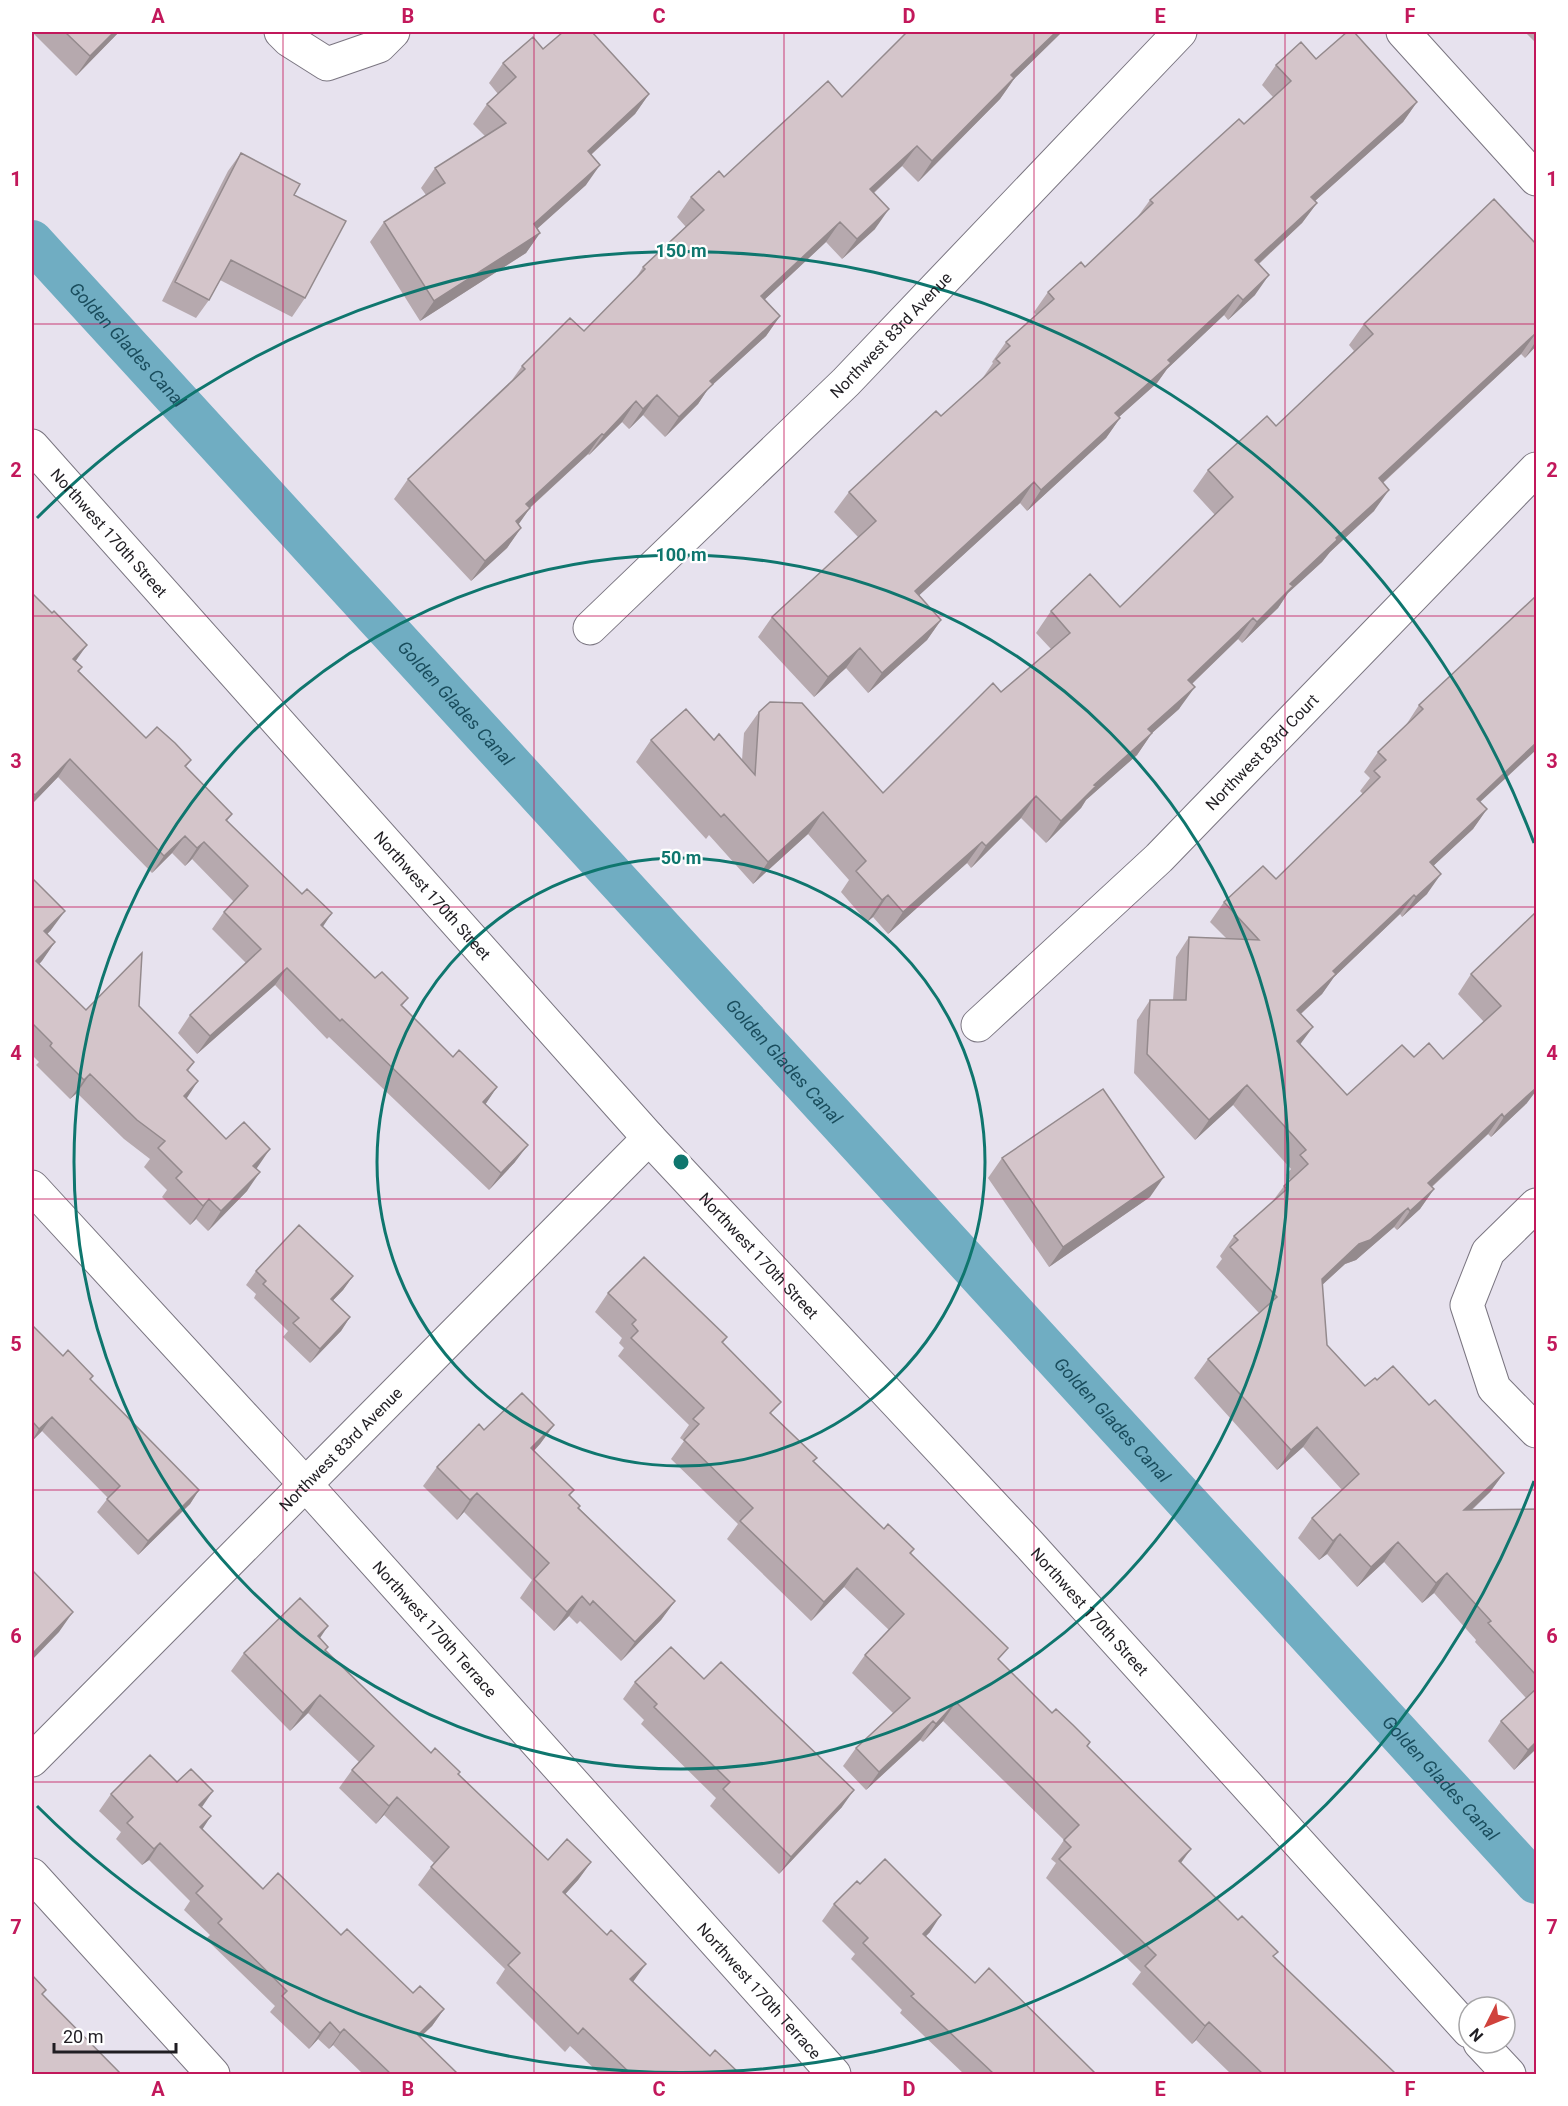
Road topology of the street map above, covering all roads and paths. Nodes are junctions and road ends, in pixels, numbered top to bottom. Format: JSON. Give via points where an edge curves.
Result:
{"nodes":[{"id":1,"x":281,"y":32,"type":"edge"},
{"id":2,"x":393,"y":32,"type":"edge"},
{"id":3,"x":1180,"y":32,"type":"edge"},
{"id":4,"x":1403,"y":32,"type":"edge"},
{"id":5,"x":1536,"y":179,"type":"edge"},
{"id":6,"x":32,"y":446,"type":"edge"},
{"id":7,"x":1536,"y":469,"type":"edge"},
{"id":8,"x":591,"y":628,"type":"dead end"},
{"id":9,"x":978,"y":1025,"type":"dead end"},
{"id":10,"x":649,"y":1138,"type":"junction"},
{"id":11,"x":32,"y":1187,"type":"edge"},
{"id":12,"x":1536,"y":1205,"type":"edge"},
{"id":13,"x":1536,"y":1431,"type":"edge"},
{"id":14,"x":306,"y":1485,"type":"junction"},
{"id":15,"x":32,"y":1760,"type":"edge"},
{"id":16,"x":32,"y":1875,"type":"edge"},
{"id":17,"x":1457,"y":2018,"type":"edge"},
{"id":18,"x":1491,"y":2055,"type":"edge"},
{"id":19,"x":213,"y":2074,"type":"edge"},
{"id":20,"x":834,"y":2074,"type":"edge"},
{"id":21,"x":1509,"y":2074,"type":"edge"}],
"edges":[{"from":1,"to":2,"type":"street","via":[[327,64],[378,46]]},
{"from":3,"to":8,"type":"street","name":"Northwest 83rd Avenue","via":[[846,382]]},
{"from":4,"to":5,"type":"street"},
{"from":6,"to":10,"type":"street","name":"Northwest 170th Street"},
{"from":7,"to":9,"type":"street","name":"Northwest 83rd Court","via":[[1159,858]]},
{"from":10,"to":14,"type":"street","name":"Northwest 83rd Avenue"},
{"from":10,"to":17,"type":"street","name":"Northwest 170th Street","via":[[1020,1534]]},
{"from":11,"to":14,"type":"street","name":"Northwest 170th Terrace"},
{"from":12,"to":13,"type":"street","via":[[1488,1252],[1467,1305],[1494,1388]]},
{"from":14,"to":15,"type":"street","name":"Northwest 83rd Avenue"},
{"from":14,"to":20,"type":"street","name":"Northwest 170th Terrace"},
{"from":16,"to":19,"type":"street"},
{"from":18,"to":21,"type":"street"}]}
